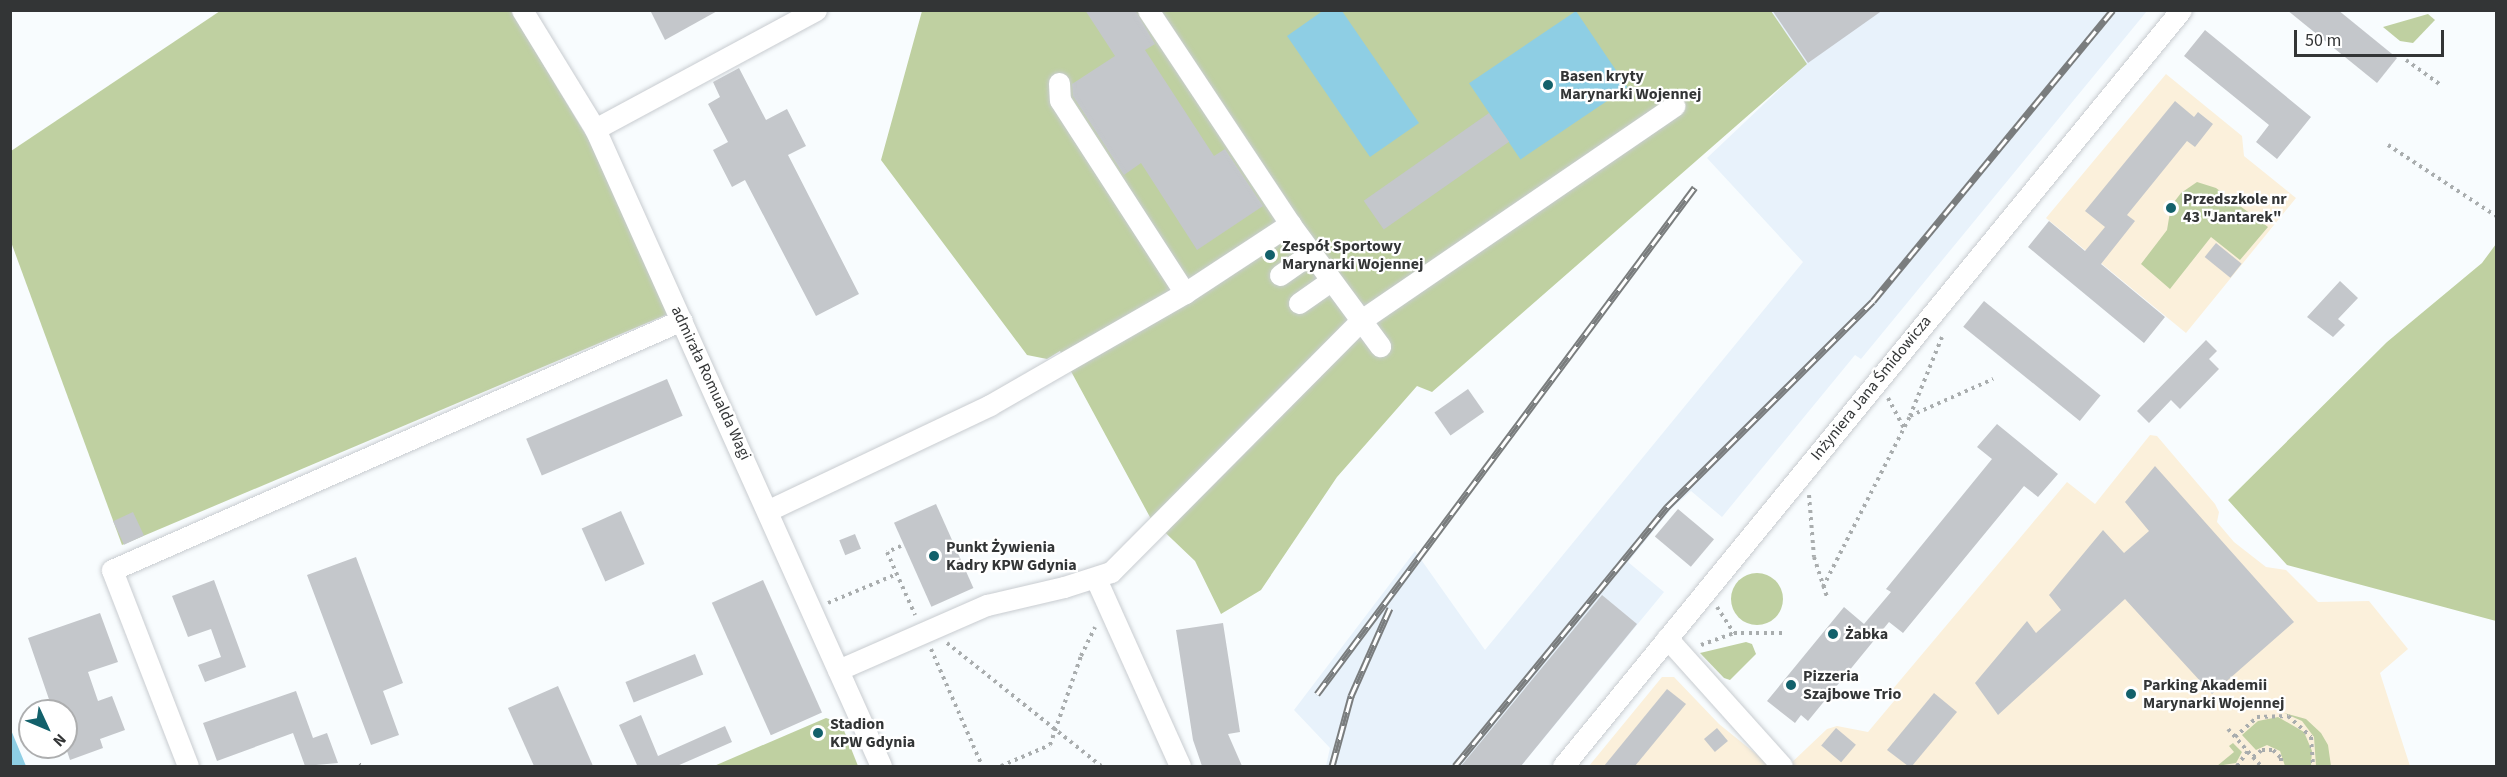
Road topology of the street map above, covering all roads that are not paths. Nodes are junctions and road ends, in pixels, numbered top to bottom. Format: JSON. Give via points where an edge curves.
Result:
{"nodes":[{"id":1,"x":522,"y":10,"type":"edge"},
{"id":2,"x":816,"y":10,"type":"edge"},
{"id":3,"x":1148,"y":10,"type":"edge"},
{"id":4,"x":2181,"y":10,"type":"edge"},
{"id":5,"x":1059,"y":83,"type":"dead end"},
{"id":6,"x":1674,"y":106,"type":"dead end"},
{"id":7,"x":595,"y":129,"type":"junction"},
{"id":8,"x":1290,"y":224,"type":"junction"},
{"id":9,"x":1311,"y":253,"type":"junction"},
{"id":10,"x":1280,"y":275,"type":"dead end"},
{"id":11,"x":1331,"y":281,"type":"junction"},
{"id":12,"x":1185,"y":293,"type":"junction"},
{"id":13,"x":1299,"y":303,"type":"dead end"},
{"id":14,"x":682,"y":320,"type":"junction"},
{"id":15,"x":1360,"y":321,"type":"junction"},
{"id":16,"x":1380,"y":346,"type":"dead end"},
{"id":17,"x":769,"y":510,"type":"junction"},
{"id":18,"x":1096,"y":579,"type":"junction"},
{"id":19,"x":1673,"y":646,"type":"junction"},
{"id":20,"x":838,"y":670,"type":"junction"},
{"id":21,"x":188,"y":766,"type":"edge"},
{"id":22,"x":881,"y":766,"type":"edge"},
{"id":23,"x":1180,"y":766,"type":"edge"},
{"id":24,"x":1563,"y":766,"type":"edge"},
{"id":25,"x":1782,"y":766,"type":"edge"}],
"edges":[{"from":1,"to":7,"type":"street","name":"admirała Romualda Wagi"},
{"from":2,"to":7,"type":"street"},
{"from":3,"to":8,"type":"street"},
{"from":4,"to":19,"type":"street","name":"Inżyniera Jana Śmidowicza"},
{"from":5,"to":12,"type":"street","via":[[1060,100]]},
{"from":6,"to":15,"type":"street"},
{"from":7,"to":14,"type":"street","name":"admirała Romualda Wagi"},
{"from":8,"to":9,"type":"street"},
{"from":8,"to":12,"type":"street"},
{"from":9,"to":10,"type":"street"},
{"from":9,"to":11,"type":"street"},
{"from":11,"to":13,"type":"street"},
{"from":11,"to":15,"type":"street"},
{"from":12,"to":17,"type":"street","via":[[990,405]]},
{"from":14,"to":17,"type":"street","name":"admirała Romualda Wagi"},
{"from":14,"to":21,"type":"street","via":[[112,570]]},
{"from":15,"to":16,"type":"street"},
{"from":15,"to":18,"type":"street","via":[[1125,559]]},
{"from":17,"to":20,"type":"street","name":"admirała Romualda Wagi"},
{"from":18,"to":20,"type":"street","via":[[987,604]]},
{"from":18,"to":23,"type":"street"},
{"from":19,"to":24,"type":"street","name":"Inżyniera Jana Śmidowicza"},
{"from":19,"to":25,"type":"street"},
{"from":20,"to":22,"type":"street","name":"admirała Romualda Wagi"}]}
